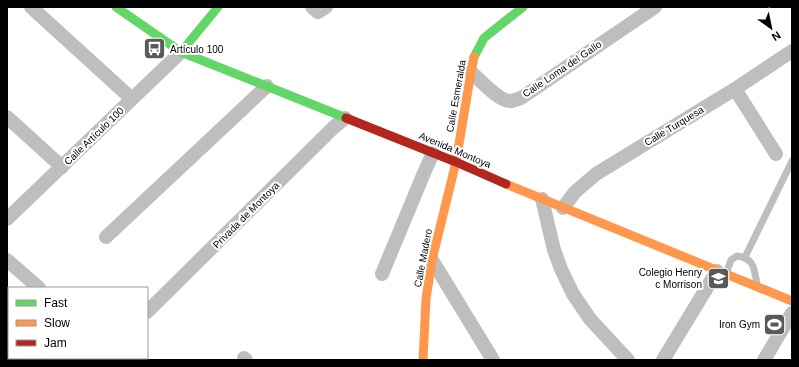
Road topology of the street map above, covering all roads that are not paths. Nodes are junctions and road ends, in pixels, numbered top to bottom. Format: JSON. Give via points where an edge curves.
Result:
{"nodes":[{"id":1,"x":31,"y":7,"type":"edge"},
{"id":2,"x":116,"y":7,"type":"edge"},
{"id":3,"x":218,"y":7,"type":"edge"},
{"id":4,"x":312,"y":7,"type":"edge"},
{"id":5,"x":326,"y":7,"type":"edge"},
{"id":6,"x":523,"y":7,"type":"edge"},
{"id":7,"x":654,"y":7,"type":"edge"},
{"id":8,"x":792,"y":51,"type":"edge"},
{"id":9,"x":181,"y":52,"type":"junction"},
{"id":10,"x":471,"y":72,"type":"junction"},
{"id":11,"x":267,"y":86,"type":"junction"},
{"id":12,"x":735,"y":89,"type":"junction"},
{"id":13,"x":132,"y":99,"type":"junction"},
{"id":14,"x":7,"y":117,"type":"edge"},
{"id":15,"x":345,"y":118,"type":"junction"},
{"id":16,"x":433,"y":153,"type":"junction"},
{"id":17,"x":776,"y":154,"type":"dead end"},
{"id":18,"x":792,"y":161,"type":"edge"},
{"id":19,"x":456,"y":162,"type":"junction"},
{"id":20,"x":62,"y":166,"type":"junction"},
{"id":21,"x":542,"y":200,"type":"junction"},
{"id":22,"x":563,"y":208,"type":"junction"},
{"id":23,"x":7,"y":219,"type":"edge"},
{"id":24,"x":106,"y":237,"type":"dead end"},
{"id":25,"x":745,"y":257,"type":"junction"},
{"id":26,"x":7,"y":260,"type":"edge"},
{"id":27,"x":432,"y":260,"type":"junction"},
{"id":28,"x":722,"y":272,"type":"junction"},
{"id":29,"x":382,"y":274,"type":"dead end"},
{"id":30,"x":38,"y":287,"type":"edge"},
{"id":31,"x":758,"y":287,"type":"junction"},
{"id":32,"x":792,"y":301,"type":"edge"},
{"id":33,"x":148,"y":311,"type":"edge"},
{"id":34,"x":792,"y":313,"type":"edge"},
{"id":35,"x":423,"y":360,"type":"edge"},
{"id":36,"x":493,"y":360,"type":"edge"},
{"id":37,"x":628,"y":360,"type":"edge"},
{"id":38,"x":663,"y":360,"type":"edge"},
{"id":39,"x":764,"y":360,"type":"edge"}],
"edges":[{"from":1,"to":13,"type":"street"},
{"from":2,"to":9,"type":"main road","name":"Avenida Montoya"},
{"from":3,"to":9,"type":"main road"},
{"from":4,"to":5,"type":"street","via":[[318,12]]},
{"from":6,"to":10,"type":"main road","name":"Calle Esmeralda","via":[[484,38],[474,58]]},
{"from":7,"to":10,"type":"street","name":"Calle Loma del Gallo","via":[[521,98],[510,101],[502,99]]},
{"from":8,"to":12,"type":"street","name":"Calle Turquesa"},
{"from":9,"to":11,"type":"main road","name":"Avenida Montoya"},
{"from":9,"to":13,"type":"street","name":"Calle Artículo 100"},
{"from":10,"to":19,"type":"main road","name":"Calle Esmeralda"},
{"from":11,"to":15,"type":"main road","name":"Avenida Montoya"},
{"from":11,"to":24,"type":"street"},
{"from":12,"to":17,"type":"street"},
{"from":12,"to":22,"type":"street","name":"Calle Turquesa","via":[[596,174],[575,192]]},
{"from":13,"to":20,"type":"street","name":"Calle Artículo 100"},
{"from":14,"to":20,"type":"street"},
{"from":15,"to":16,"type":"main road","name":"Avenida Montoya"},
{"from":15,"to":33,"type":"street","name":"Privada de Montoya"},
{"from":16,"to":19,"type":"main road","name":"Avenida Montoya"},
{"from":16,"to":29,"type":"street"},
{"from":18,"to":25,"type":"lane"},
{"from":19,"to":21,"type":"main road","name":"Avenida Montoya"},
{"from":19,"to":27,"type":"main road","name":"Calle Madero"},
{"from":20,"to":23,"type":"street","name":"Calle Artículo 100"},
{"from":21,"to":22,"type":"main road","name":"Avenida Montoya"},
{"from":21,"to":37,"type":"street","via":[[554,250],[573,294],[590,319]]},
{"from":22,"to":28,"type":"main road","name":"Avenida Montoya"},
{"from":25,"to":28,"type":"lane","via":[[737,256]]},
{"from":25,"to":31,"type":"lane","via":[[754,267]]},
{"from":26,"to":30,"type":"street"},
{"from":27,"to":35,"type":"main road","name":"Calle Madero","via":[[426,299]]},
{"from":27,"to":36,"type":"street"},
{"from":28,"to":31,"type":"main road","name":"Avenida Montoya"},
{"from":28,"to":38,"type":"street"},
{"from":31,"to":32,"type":"main road","name":"Avenida Montoya"},
{"from":34,"to":39,"type":"street"}]}
